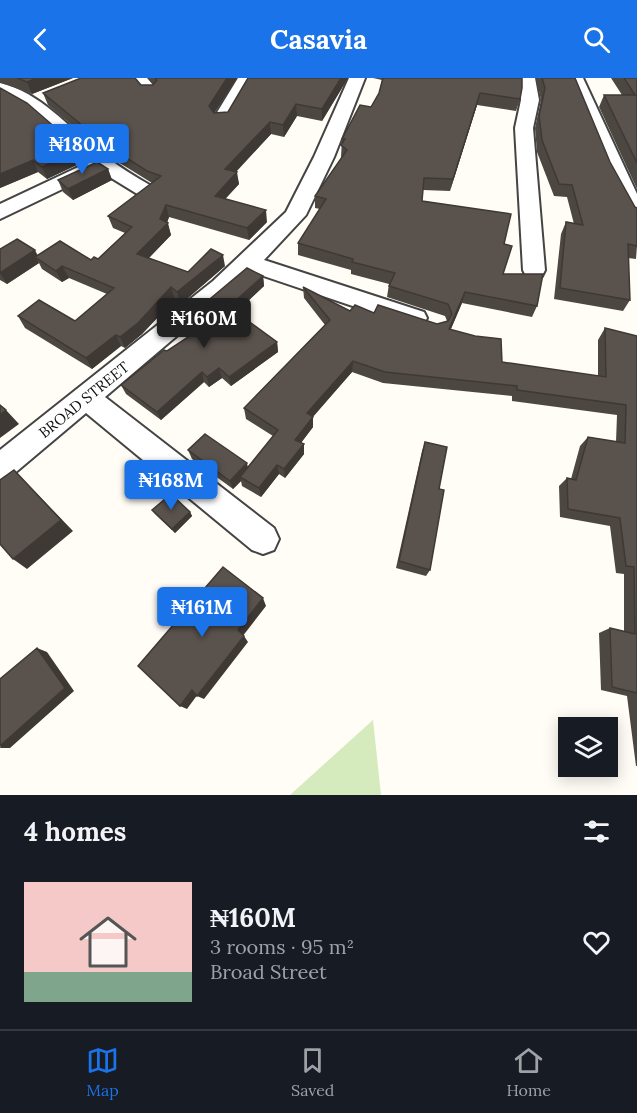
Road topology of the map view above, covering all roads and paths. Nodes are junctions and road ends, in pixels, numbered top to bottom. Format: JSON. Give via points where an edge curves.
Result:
{"nodes":[{"id":1,"x":138,"y":78,"type":"edge"},
{"id":2,"x":246,"y":78,"type":"edge"},
{"id":3,"x":357,"y":78,"type":"edge"},
{"id":4,"x":526,"y":78,"type":"edge"},
{"id":5,"x":574,"y":78,"type":"edge"},
{"id":6,"x":0,"y":88,"type":"edge"},
{"id":7,"x":150,"y":92,"type":"edge"},
{"id":8,"x":52,"y":95,"type":"edge"},
{"id":9,"x":30,"y":103,"type":"junction"},
{"id":10,"x":222,"y":119,"type":"edge"},
{"id":11,"x":102,"y":163,"type":"junction"},
{"id":12,"x":146,"y":191,"type":"edge"},
{"id":13,"x":0,"y":212,"type":"edge"},
{"id":14,"x":637,"y":213,"type":"edge"},
{"id":15,"x":248,"y":263,"type":"junction"},
{"id":16,"x":534,"y":270,"type":"dead end"},
{"id":17,"x":435,"y":324,"type":"edge"},
{"id":18,"x":87,"y":398,"type":"junction"},
{"id":19,"x":0,"y":468,"type":"edge"},
{"id":20,"x":263,"y":539,"type":"dead end"}],
"edges":[{"from":1,"to":7,"type":"street"},
{"from":2,"to":10,"type":"street"},
{"from":3,"to":15,"type":"street","name":"BROAD STREET","via":[[295,215]]},
{"from":4,"to":16,"type":"street","via":[[530,100],[524,128]]},
{"from":5,"to":14,"type":"street"},
{"from":6,"to":9,"type":"street","via":[[13,91]]},
{"from":8,"to":9,"type":"street"},
{"from":9,"to":11,"type":"street"},
{"from":11,"to":12,"type":"street"},
{"from":11,"to":13,"type":"street"},
{"from":15,"to":17,"type":"street"},
{"from":15,"to":18,"type":"street","name":"BROAD STREET"},
{"from":18,"to":19,"type":"street","name":"BROAD STREET"},
{"from":18,"to":20,"type":"street"}]}
